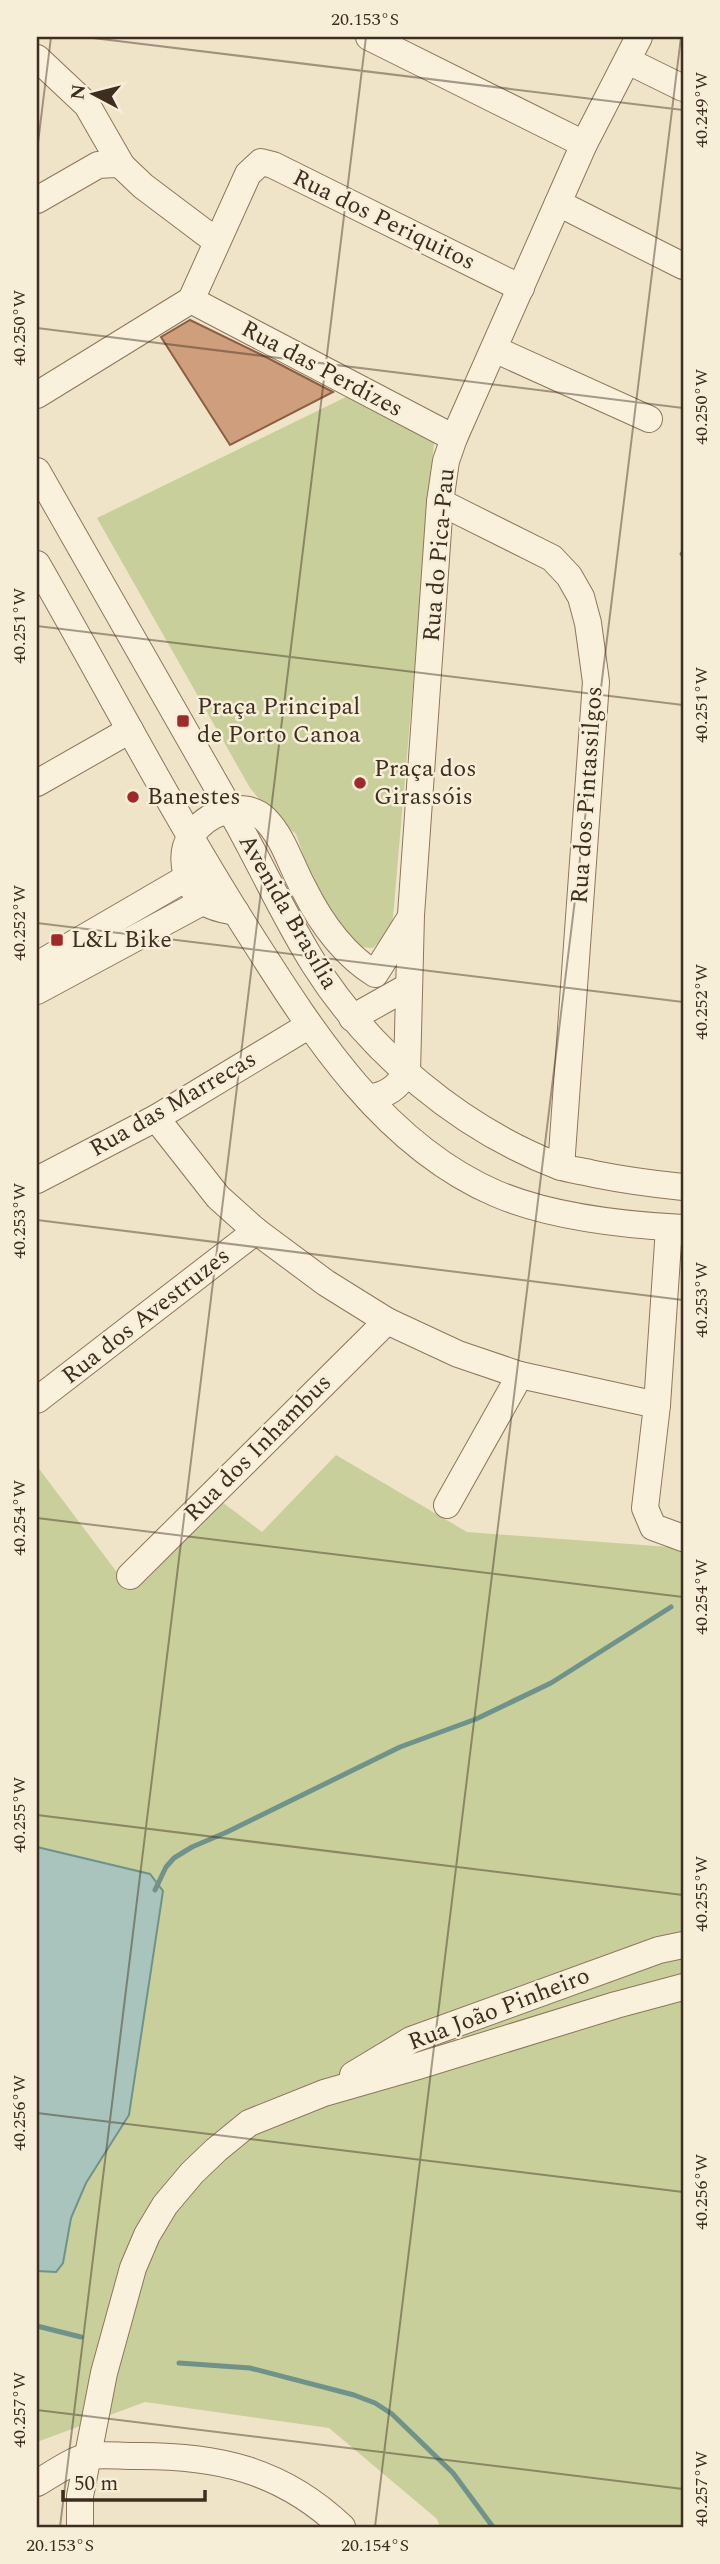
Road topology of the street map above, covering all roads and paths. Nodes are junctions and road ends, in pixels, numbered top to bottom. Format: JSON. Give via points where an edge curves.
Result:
{"nodes":[{"id":1,"x":369,"y":37,"type":"edge"},
{"id":2,"x":639,"y":37,"type":"edge"},
{"id":3,"x":37,"y":58,"type":"edge"},
{"id":4,"x":628,"y":61,"type":"junction"},
{"id":5,"x":683,"y":88,"type":"edge"},
{"id":6,"x":584,"y":144,"type":"junction"},
{"id":7,"x":110,"y":166,"type":"junction"},
{"id":8,"x":37,"y":200,"type":"edge"},
{"id":9,"x":558,"y":203,"type":"junction"},
{"id":10,"x":216,"y":241,"type":"junction"},
{"id":11,"x":683,"y":266,"type":"edge"},
{"id":12,"x":521,"y":288,"type":"junction"},
{"id":13,"x":191,"y":300,"type":"junction"},
{"id":14,"x":494,"y":349,"type":"junction"},
{"id":15,"x":37,"y":395,"type":"edge"},
{"id":16,"x":649,"y":419,"type":"dead end"},
{"id":17,"x":454,"y":438,"type":"junction"},
{"id":18,"x":37,"y":471,"type":"edge"},
{"id":19,"x":440,"y":502,"type":"junction"},
{"id":20,"x":37,"y":564,"type":"edge"},
{"id":21,"x":130,"y":730,"type":"junction"},
{"id":22,"x":37,"y":783,"type":"edge"},
{"id":23,"x":230,"y":809,"type":"junction"},
{"id":24,"x":189,"y":838,"type":"junction"},
{"id":25,"x":188,"y":877,"type":"junction"},
{"id":26,"x":204,"y":901,"type":"junction"},
{"id":27,"x":236,"y":912,"type":"junction"},
{"id":28,"x":411,"y":915,"type":"junction"},
{"id":29,"x":37,"y":965,"type":"edge"},
{"id":30,"x":375,"y":974,"type":"junction"},
{"id":31,"x":37,"y":991,"type":"edge"},
{"id":32,"x":405,"y":992,"type":"junction"},
{"id":33,"x":352,"y":1018,"type":"junction"},
{"id":34,"x":308,"y":1026,"type":"junction"},
{"id":35,"x":407,"y":1072,"type":"junction"},
{"id":36,"x":368,"y":1098,"type":"junction"},
{"id":37,"x":156,"y":1118,"type":"junction"},
{"id":38,"x":561,"y":1167,"type":"junction"},
{"id":39,"x":37,"y":1180,"type":"edge"},
{"id":40,"x":683,"y":1187,"type":"edge"},
{"id":41,"x":676,"y":1228,"type":"edge"},
{"id":42,"x":256,"y":1231,"type":"junction"},
{"id":43,"x":387,"y":1321,"type":"junction"},
{"id":44,"x":520,"y":1375,"type":"junction"},
{"id":45,"x":37,"y":1400,"type":"edge"},
{"id":46,"x":657,"y":1405,"type":"junction"},
{"id":47,"x":447,"y":1505,"type":"dead end"},
{"id":48,"x":683,"y":1538,"type":"edge"},
{"id":49,"x":130,"y":1576,"type":"dead end"},
{"id":50,"x":683,"y":1945,"type":"edge"},
{"id":51,"x":683,"y":1987,"type":"edge"},
{"id":52,"x":324,"y":2093,"type":"junction"},
{"id":53,"x":88,"y":2456,"type":"junction"},
{"id":54,"x":37,"y":2483,"type":"edge"},
{"id":55,"x":80,"y":2527,"type":"edge"},
{"id":56,"x":342,"y":2527,"type":"edge"}],
"edges":[{"from":1,"to":6,"type":"street"},
{"from":2,"to":4,"type":"street","name":"Rua do Pica-Pau"},
{"from":3,"to":7,"type":"street","via":[[87,105]]},
{"from":4,"to":5,"type":"street"},
{"from":4,"to":6,"type":"street","name":"Rua do Pica-Pau"},
{"from":6,"to":9,"type":"street","name":"Rua do Pica-Pau"},
{"from":7,"to":8,"type":"street"},
{"from":7,"to":10,"type":"street"},
{"from":9,"to":11,"type":"street"},
{"from":9,"to":12,"type":"street","name":"Rua do Pica-Pau"},
{"from":10,"to":12,"type":"street","name":"Rua dos Periquitos","via":[[248,174],[261,162]]},
{"from":10,"to":13,"type":"street"},
{"from":12,"to":14,"type":"street","name":"Rua do Pica-Pau"},
{"from":13,"to":15,"type":"street"},
{"from":13,"to":17,"type":"street","name":"Rua das Perdizes"},
{"from":14,"to":16,"type":"street"},
{"from":14,"to":17,"type":"street","name":"Rua do Pica-Pau"},
{"from":17,"to":19,"type":"street","name":"Rua do Pica-Pau"},
{"from":18,"to":23,"type":"street","name":"Avenida Brasília"},
{"from":19,"to":28,"type":"street","name":"Rua do Pica-Pau"},
{"from":19,"to":38,"type":"street","name":"Rua dos Pintassilgos","via":[[552,558],[581,597],[589,623],[596,682]]},
{"from":20,"to":21,"type":"street","name":"Avenida Brasília"},
{"from":21,"to":22,"type":"street"},
{"from":21,"to":24,"type":"street","name":"Avenida Brasília"},
{"from":23,"to":24,"type":"street","via":[[208,820]]},
{"from":23,"to":30,"type":"street","via":[[252,811],[268,823],[324,923],[344,950]]},
{"from":23,"to":33,"type":"street","name":"Avenida Brasília","via":[[284,913]]},
{"from":24,"to":25,"type":"street"},
{"from":24,"to":27,"type":"street","name":"Avenida Brasília"},
{"from":25,"to":26,"type":"street"},
{"from":25,"to":29,"type":"street"},
{"from":26,"to":27,"type":"street"},
{"from":26,"to":31,"type":"street"},
{"from":27,"to":34,"type":"street","name":"Avenida Brasília"},
{"from":28,"to":30,"type":"street"},
{"from":28,"to":32,"type":"street","name":"Rua do Pica-Pau"},
{"from":30,"to":32,"type":"street"},
{"from":32,"to":33,"type":"street"},
{"from":32,"to":35,"type":"street","name":"Rua do Pica-Pau"},
{"from":33,"to":35,"type":"street","name":"Avenida Brasília"},
{"from":34,"to":36,"type":"street","name":"Avenida Brasília"},
{"from":34,"to":37,"type":"street","name":"Rua das Marrecas"},
{"from":35,"to":36,"type":"street","via":[[395,1089]]},
{"from":35,"to":38,"type":"street","name":"Avenida Brasília","via":[[463,1117]]},
{"from":36,"to":41,"type":"street","name":"Avenida Brasília","via":[[442,1163],[496,1194],[567,1214]]},
{"from":37,"to":39,"type":"street","name":"Rua das Marrecas"},
{"from":37,"to":42,"type":"street","via":[[218,1196]]},
{"from":38,"to":40,"type":"street","name":"Avenida Brasília"},
{"from":41,"to":46,"type":"street"},
{"from":42,"to":43,"type":"street"},
{"from":42,"to":45,"type":"street","name":"Rua dos Avestruzes"},
{"from":43,"to":44,"type":"street","via":[[458,1354]]},
{"from":43,"to":49,"type":"street","name":"Rua dos Inhambus"},
{"from":44,"to":46,"type":"street"},
{"from":44,"to":47,"type":"street"},
{"from":46,"to":48,"type":"street","via":[[645,1508],[653,1527]]},
{"from":50,"to":52,"type":"street","name":"Rua João Pinheiro","via":[[411,2040]]},
{"from":51,"to":52,"type":"street","name":"Rua João Pinheiro"},
{"from":52,"to":53,"type":"street","name":"Rua João Pinheiro","via":[[249,2123],[192,2173],[165,2205],[147,2235],[119,2311]]},
{"from":53,"to":54,"type":"street"},
{"from":53,"to":55,"type":"street","name":"Rua João Pinheiro"},
{"from":53,"to":56,"type":"street","via":[[204,2460],[254,2470],[326,2512]]}]}
